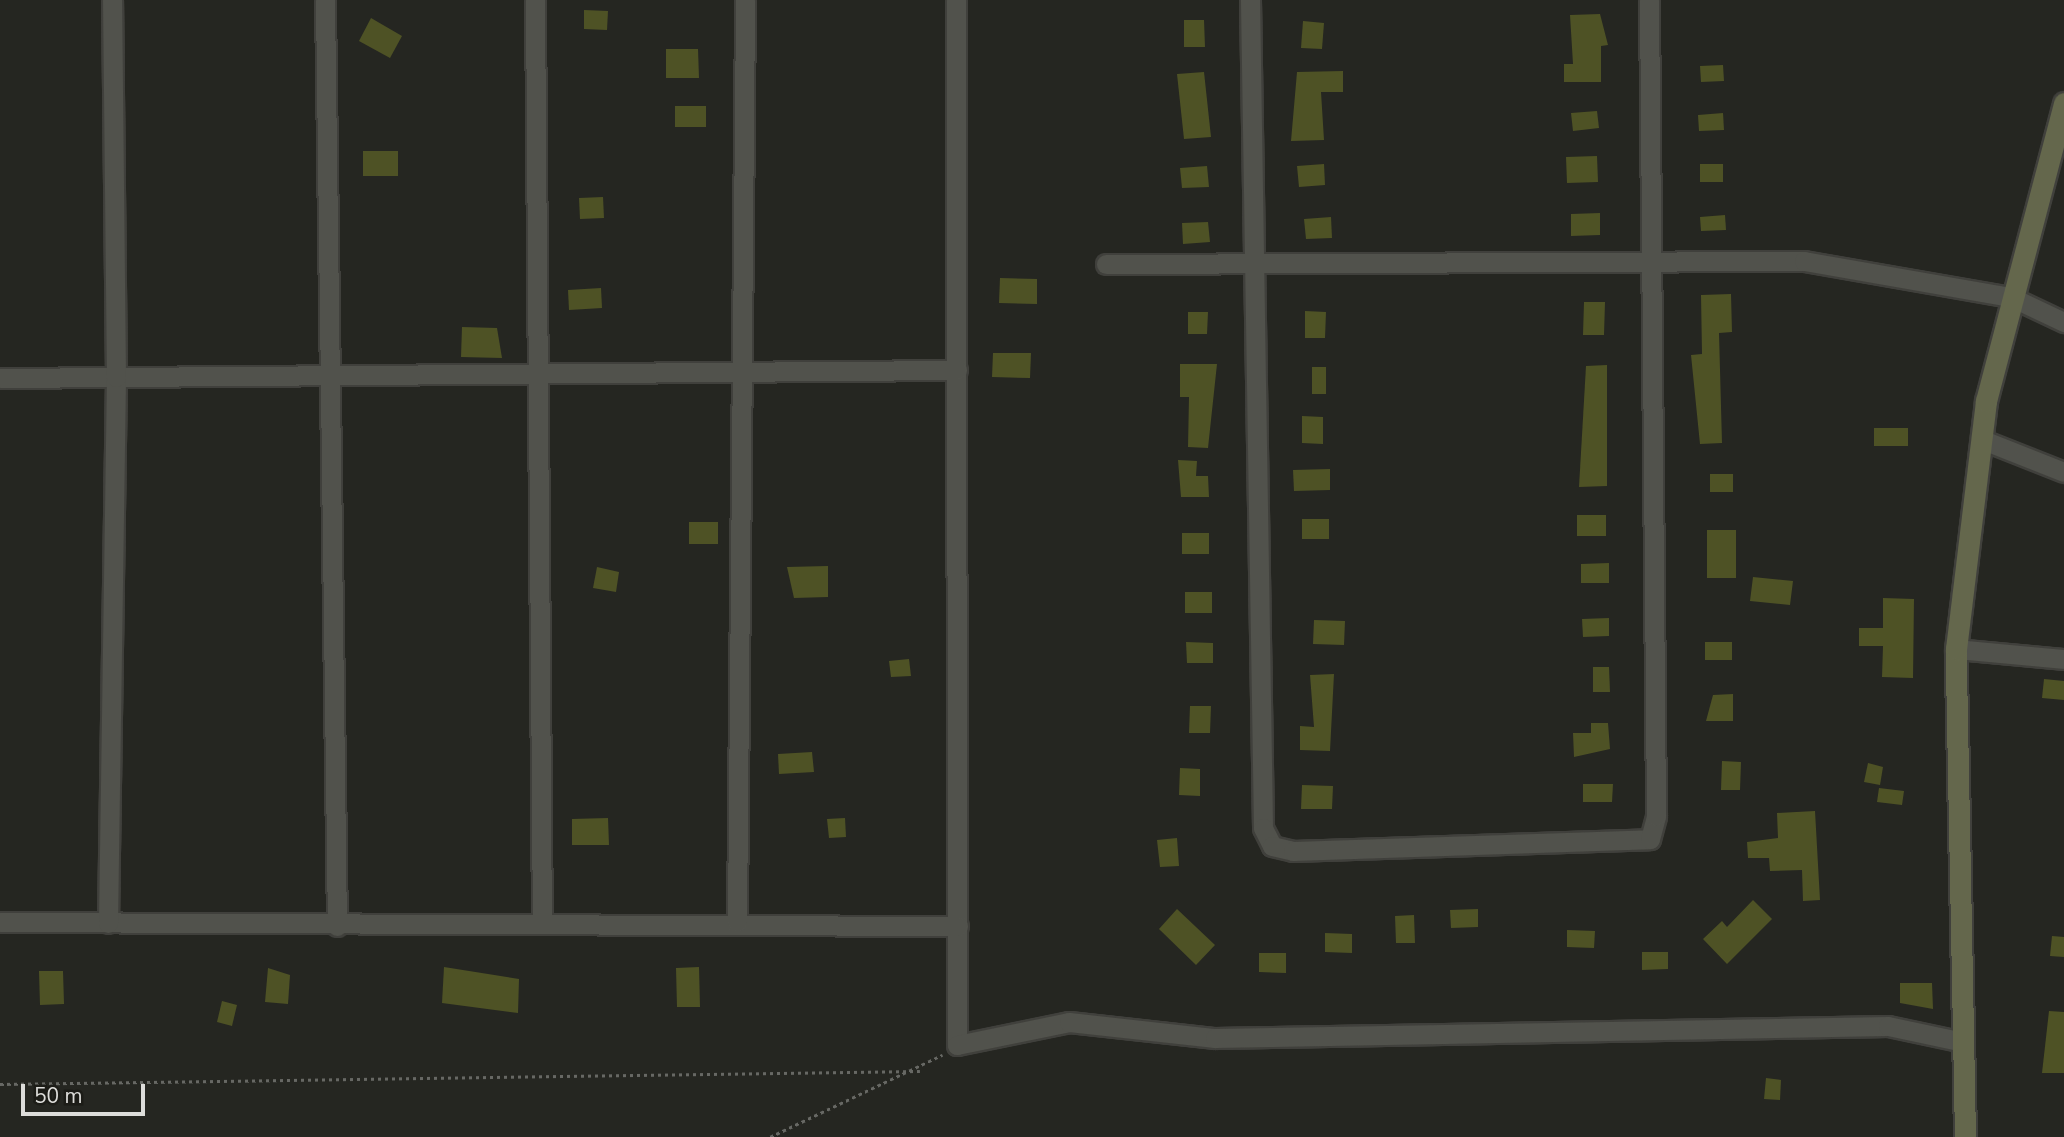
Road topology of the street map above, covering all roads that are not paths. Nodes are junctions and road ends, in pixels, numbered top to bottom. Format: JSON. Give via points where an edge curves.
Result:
{"nodes":[{"id":1,"x":112,"y":0,"type":"edge"},
{"id":2,"x":326,"y":0,"type":"edge"},
{"id":3,"x":535,"y":0,"type":"edge"},
{"id":4,"x":745,"y":0,"type":"edge"},
{"id":5,"x":956,"y":0,"type":"edge"},
{"id":6,"x":1250,"y":0,"type":"edge"},
{"id":7,"x":1649,"y":0,"type":"edge"},
{"id":8,"x":2064,"y":103,"type":"edge"},
{"id":9,"x":1653,"y":260,"type":"junction"},
{"id":10,"x":1105,"y":264,"type":"dead end"},
{"id":11,"x":1253,"y":264,"type":"junction"},
{"id":12,"x":2011,"y":297,"type":"junction"},
{"id":13,"x":2064,"y":322,"type":"edge"},
{"id":14,"x":957,"y":370,"type":"junction"},
{"id":15,"x":740,"y":372,"type":"junction"},
{"id":16,"x":536,"y":374,"type":"junction"},
{"id":17,"x":116,"y":377,"type":"junction"},
{"id":18,"x":0,"y":378,"type":"edge"},
{"id":19,"x":329,"y":378,"type":"junction"},
{"id":20,"x":1983,"y":440,"type":"junction"},
{"id":21,"x":2064,"y":472,"type":"edge"},
{"id":22,"x":1956,"y":649,"type":"junction"},
{"id":23,"x":2064,"y":659,"type":"edge"},
{"id":24,"x":0,"y":922,"type":"edge"},
{"id":25,"x":737,"y":922,"type":"junction"},
{"id":26,"x":108,"y":923,"type":"junction"},
{"id":27,"x":542,"y":923,"type":"junction"},
{"id":28,"x":337,"y":926,"type":"junction"},
{"id":29,"x":958,"y":926,"type":"junction"},
{"id":30,"x":1963,"y":1042,"type":"junction"},
{"id":31,"x":1965,"y":1137,"type":"edge"}],
"edges":[{"from":1,"to":17,"type":"street"},
{"from":2,"to":19,"type":"street"},
{"from":3,"to":16,"type":"street"},
{"from":4,"to":15,"type":"street"},
{"from":5,"to":14,"type":"street"},
{"from":6,"to":11,"type":"street"},
{"from":7,"to":9,"type":"street"},
{"from":8,"to":12,"type":"street"},
{"from":9,"to":11,"type":"street"},
{"from":9,"to":11,"type":"street","via":[[1656,816],[1650,839],[1293,851],[1272,846],[1263,828]]},
{"from":9,"to":12,"type":"street","via":[[1804,261]]},
{"from":10,"to":11,"type":"street"},
{"from":12,"to":13,"type":"street"},
{"from":12,"to":20,"type":"street"},
{"from":14,"to":15,"type":"street"},
{"from":14,"to":29,"type":"street"},
{"from":15,"to":16,"type":"street"},
{"from":15,"to":25,"type":"street"},
{"from":16,"to":19,"type":"street"},
{"from":16,"to":27,"type":"street"},
{"from":17,"to":18,"type":"street"},
{"from":17,"to":19,"type":"street"},
{"from":17,"to":26,"type":"street"},
{"from":19,"to":28,"type":"street"},
{"from":20,"to":21,"type":"street"},
{"from":20,"to":22,"type":"street"},
{"from":22,"to":23,"type":"street"},
{"from":22,"to":30,"type":"street"},
{"from":24,"to":26,"type":"street"},
{"from":25,"to":27,"type":"street"},
{"from":25,"to":29,"type":"street"},
{"from":26,"to":28,"type":"street"},
{"from":27,"to":28,"type":"street"},
{"from":29,"to":30,"type":"street","via":[[957,1045],[1069,1022],[1216,1038],[1888,1026]]},
{"from":30,"to":31,"type":"street"}]}
